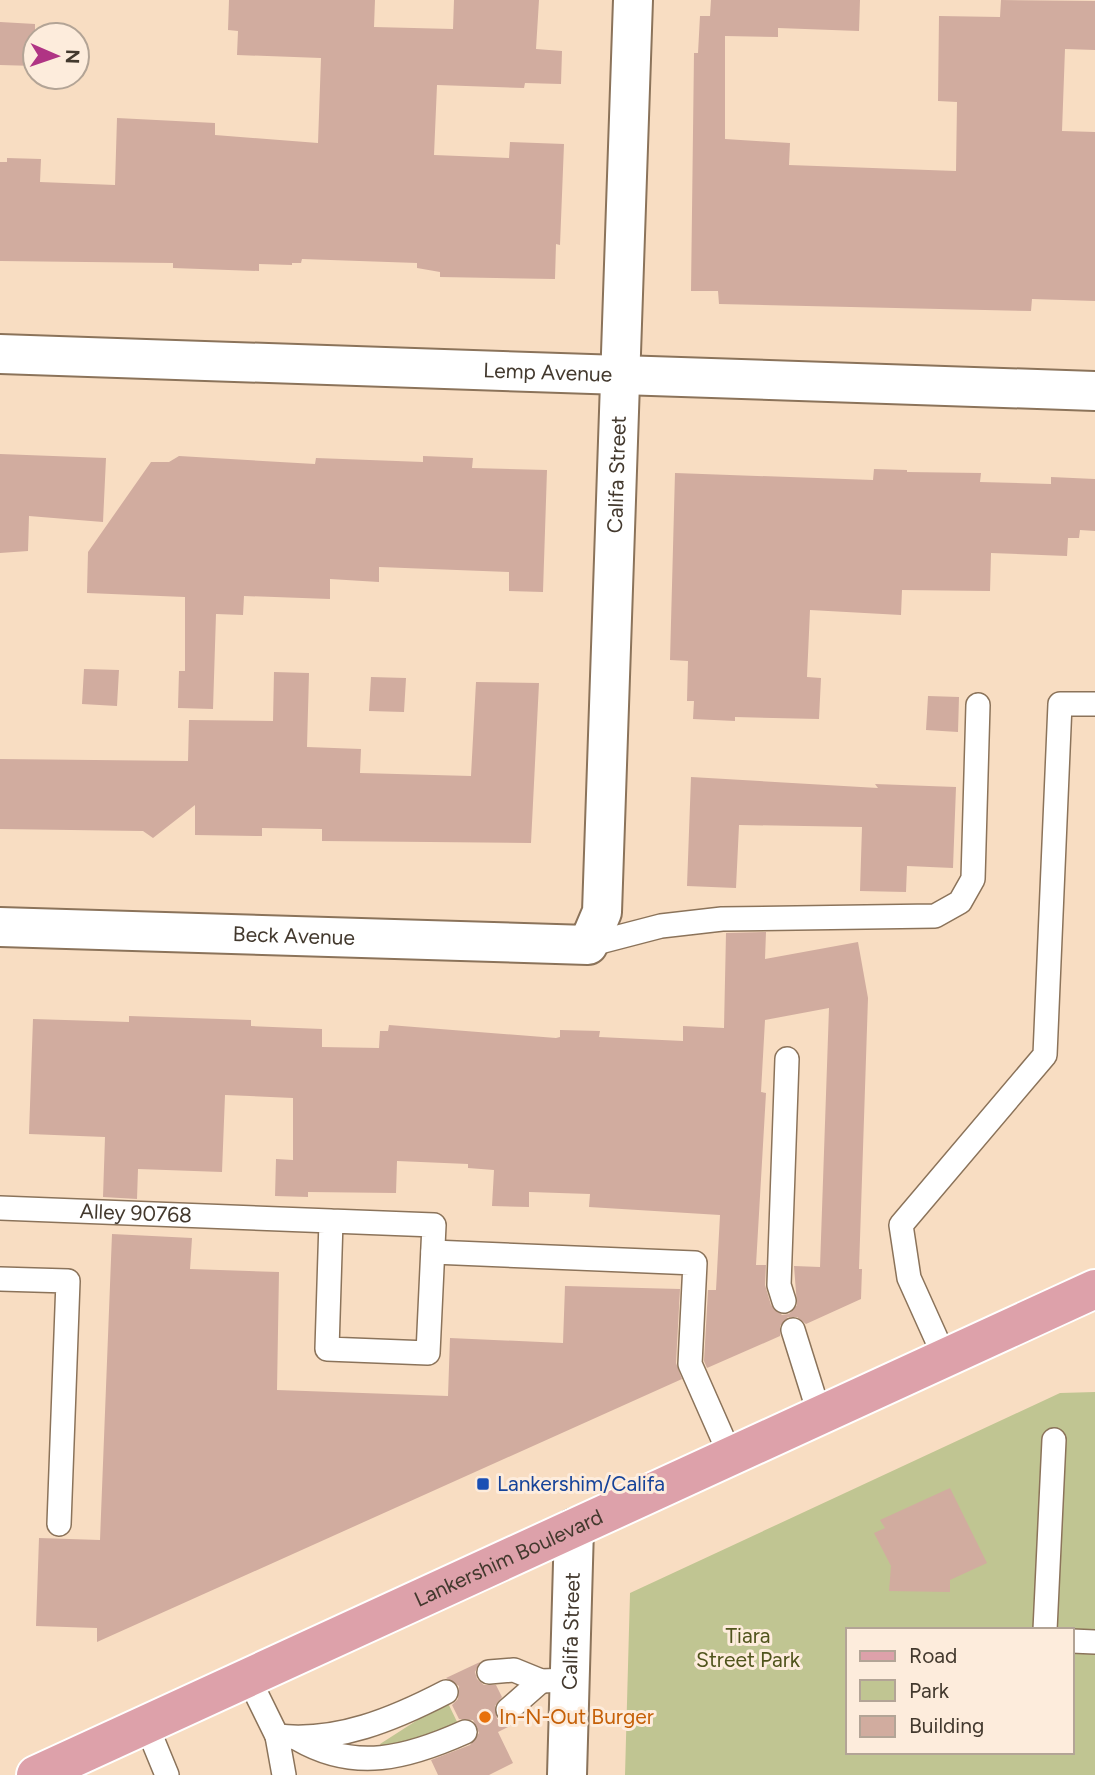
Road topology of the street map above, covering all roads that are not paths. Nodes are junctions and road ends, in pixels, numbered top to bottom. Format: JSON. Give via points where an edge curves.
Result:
{"nodes":[{"id":1,"x":633,"y":0,"type":"edge"},
{"id":2,"x":0,"y":354,"type":"edge"},
{"id":3,"x":620,"y":373,"type":"junction"},
{"id":4,"x":1095,"y":391,"type":"edge"},
{"id":5,"x":1095,"y":704,"type":"edge"},
{"id":6,"x":978,"y":705,"type":"dead end"},
{"id":7,"x":0,"y":927,"type":"edge"},
{"id":8,"x":588,"y":945,"type":"junction"},
{"id":9,"x":787,"y":1059,"type":"dead end"},
{"id":10,"x":0,"y":1208,"type":"edge"},
{"id":11,"x":331,"y":1221,"type":"junction"},
{"id":12,"x":433,"y":1252,"type":"junction"},
{"id":13,"x":0,"y":1279,"type":"edge"},
{"id":14,"x":1095,"y":1289,"type":"edge"},
{"id":15,"x":784,"y":1301,"type":"dead end"},
{"id":16,"x":793,"y":1330,"type":"dead end"},
{"id":17,"x":945,"y":1358,"type":"junction"},
{"id":18,"x":820,"y":1416,"type":"junction"},
{"id":19,"x":1054,"y":1440,"type":"dead end"},
{"id":20,"x":731,"y":1457,"type":"junction"},
{"id":21,"x":60,"y":1524,"type":"dead end"},
{"id":22,"x":574,"y":1528,"type":"junction"},
{"id":23,"x":1045,"y":1628,"type":"edge"},
{"id":24,"x":1074,"y":1641,"type":"edge"},
{"id":25,"x":1095,"y":1642,"type":"edge"},
{"id":26,"x":489,"y":1672,"type":"dead end"},
{"id":27,"x":248,"y":1677,"type":"junction"},
{"id":28,"x":556,"y":1680,"type":"junction"},
{"id":29,"x":446,"y":1692,"type":"dead end"},
{"id":30,"x":508,"y":1710,"type":"dead end"},
{"id":31,"x":146,"y":1724,"type":"junction"},
{"id":32,"x":465,"y":1732,"type":"dead end"},
{"id":33,"x":287,"y":1738,"type":"junction"},
{"id":34,"x":36,"y":1775,"type":"edge"},
{"id":35,"x":167,"y":1775,"type":"edge"},
{"id":36,"x":284,"y":1775,"type":"edge"},
{"id":37,"x":567,"y":1775,"type":"edge"}],
"edges":[{"from":1,"to":3,"type":"street","name":"Califa Street"},
{"from":2,"to":3,"type":"street","name":"Lemp Avenue"},
{"from":3,"to":4,"type":"street","name":"Lemp Avenue"},
{"from":3,"to":8,"type":"street","name":"Califa Street","via":[[602,912]]},
{"from":5,"to":17,"type":"lane","via":[[1060,704],[1045,1055],[901,1225],[909,1278]]},
{"from":6,"to":8,"type":"lane","via":[[973,879],[960,902],[934,916],[722,919],[661,926]]},
{"from":7,"to":8,"type":"street","name":"Beck Avenue"},
{"from":9,"to":15,"type":"lane","via":[[779,1285]]},
{"from":10,"to":11,"type":"lane","name":"Alley 90768"},
{"from":11,"to":12,"type":"lane","name":"Alley 90768","via":[[434,1225]]},
{"from":11,"to":12,"type":"lane","via":[[327,1349],[428,1353]]},
{"from":12,"to":20,"type":"lane","via":[[695,1263],[691,1364]]},
{"from":13,"to":21,"type":"lane","via":[[68,1281]]},
{"from":14,"to":17,"type":"main road","name":"Lankershim Boulevard"},
{"from":16,"to":18,"type":"lane"},
{"from":17,"to":18,"type":"main road","name":"Lankershim Boulevard"},
{"from":18,"to":20,"type":"main road","name":"Lankershim Boulevard"},
{"from":19,"to":23,"type":"lane"},
{"from":20,"to":22,"type":"main road","name":"Lankershim Boulevard"},
{"from":22,"to":27,"type":"main road","name":"Lankershim Boulevard"},
{"from":22,"to":28,"type":"street","name":"Califa Street"},
{"from":24,"to":25,"type":"lane"},
{"from":26,"to":28,"type":"lane","via":[[514,1670]]},
{"from":27,"to":31,"type":"main road","name":"Lankershim Boulevard"},
{"from":27,"to":33,"type":"lane"},
{"from":28,"to":30,"type":"lane"},
{"from":28,"to":37,"type":"street","name":"Califa Street"},
{"from":29,"to":33,"type":"lane","via":[[372,1726]]},
{"from":31,"to":34,"type":"main road","name":"Lankershim Boulevard"},
{"from":31,"to":35,"type":"lane"},
{"from":32,"to":33,"type":"lane","via":[[387,1758],[345,1758]]},
{"from":33,"to":36,"type":"lane"}]}
